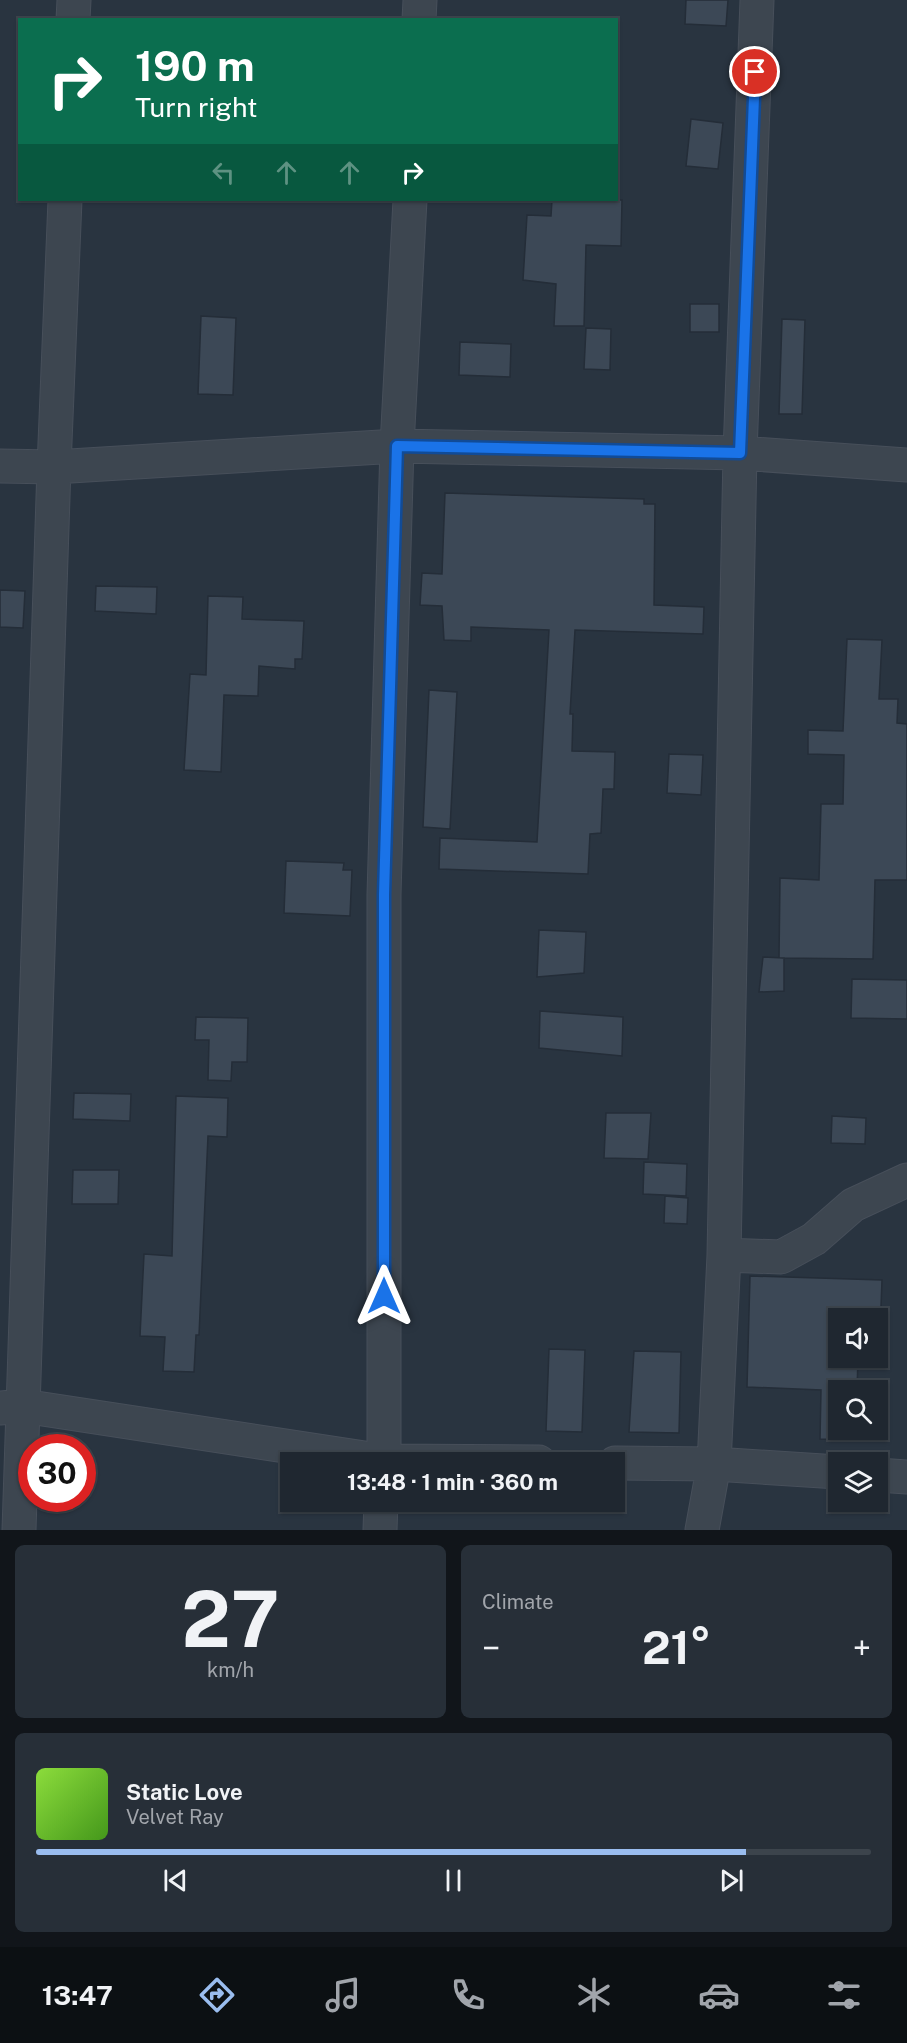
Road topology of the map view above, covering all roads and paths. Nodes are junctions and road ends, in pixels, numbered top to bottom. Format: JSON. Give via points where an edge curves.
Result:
{"nodes":[{"id":1,"x":74,"y":0,"type":"edge"},
{"id":2,"x":420,"y":0,"type":"edge"},
{"id":3,"x":757,"y":0,"type":"edge"},
{"id":4,"x":73,"y":18,"type":"edge"},
{"id":5,"x":419,"y":18,"type":"edge"},
{"id":6,"x":65,"y":201,"type":"edge"},
{"id":7,"x":410,"y":201,"type":"edge"},
{"id":8,"x":397,"y":446,"type":"junction"},
{"id":9,"x":740,"y":453,"type":"junction"},
{"id":10,"x":907,"y":465,"type":"edge"},
{"id":11,"x":0,"y":466,"type":"edge"},
{"id":12,"x":54,"y":467,"type":"junction"},
{"id":13,"x":907,"y":1180,"type":"edge"},
{"id":14,"x":724,"y":1255,"type":"junction"},
{"id":15,"x":12,"y":1407,"type":"edge"},
{"id":16,"x":316,"y":1452,"type":"edge"},
{"id":17,"x":384,"y":1452,"type":"edge"},
{"id":18,"x":625,"y":1463,"type":"edge"},
{"id":19,"x":714,"y":1464,"type":"junction"},
{"id":20,"x":828,"y":1471,"type":"edge"},
{"id":21,"x":888,"y":1476,"type":"edge"},
{"id":22,"x":907,"y":1477,"type":"edge"},
{"id":23,"x":381,"y":1512,"type":"edge"},
{"id":24,"x":20,"y":1530,"type":"edge"},
{"id":25,"x":380,"y":1530,"type":"edge"},
{"id":26,"x":702,"y":1530,"type":"edge"}],
"edges":[{"from":1,"to":4,"type":"street"},
{"from":2,"to":5,"type":"street"},
{"from":3,"to":9,"type":"street"},
{"from":6,"to":12,"type":"street"},
{"from":7,"to":8,"type":"street"},
{"from":8,"to":9,"type":"street"},
{"from":8,"to":12,"type":"street"},
{"from":8,"to":17,"type":"street","via":[[384,895]]},
{"from":9,"to":10,"type":"street"},
{"from":9,"to":14,"type":"street"},
{"from":11,"to":12,"type":"street"},
{"from":12,"to":15,"type":"street"},
{"from":13,"to":14,"type":"street","via":[[854,1205],[814,1239],[781,1257]]},
{"from":14,"to":19,"type":"street"},
{"from":15,"to":16,"type":"street"},
{"from":15,"to":24,"type":"street"},
{"from":18,"to":19,"type":"street"},
{"from":19,"to":20,"type":"street"},
{"from":19,"to":26,"type":"street"},
{"from":21,"to":22,"type":"street"},
{"from":23,"to":25,"type":"street"}]}
